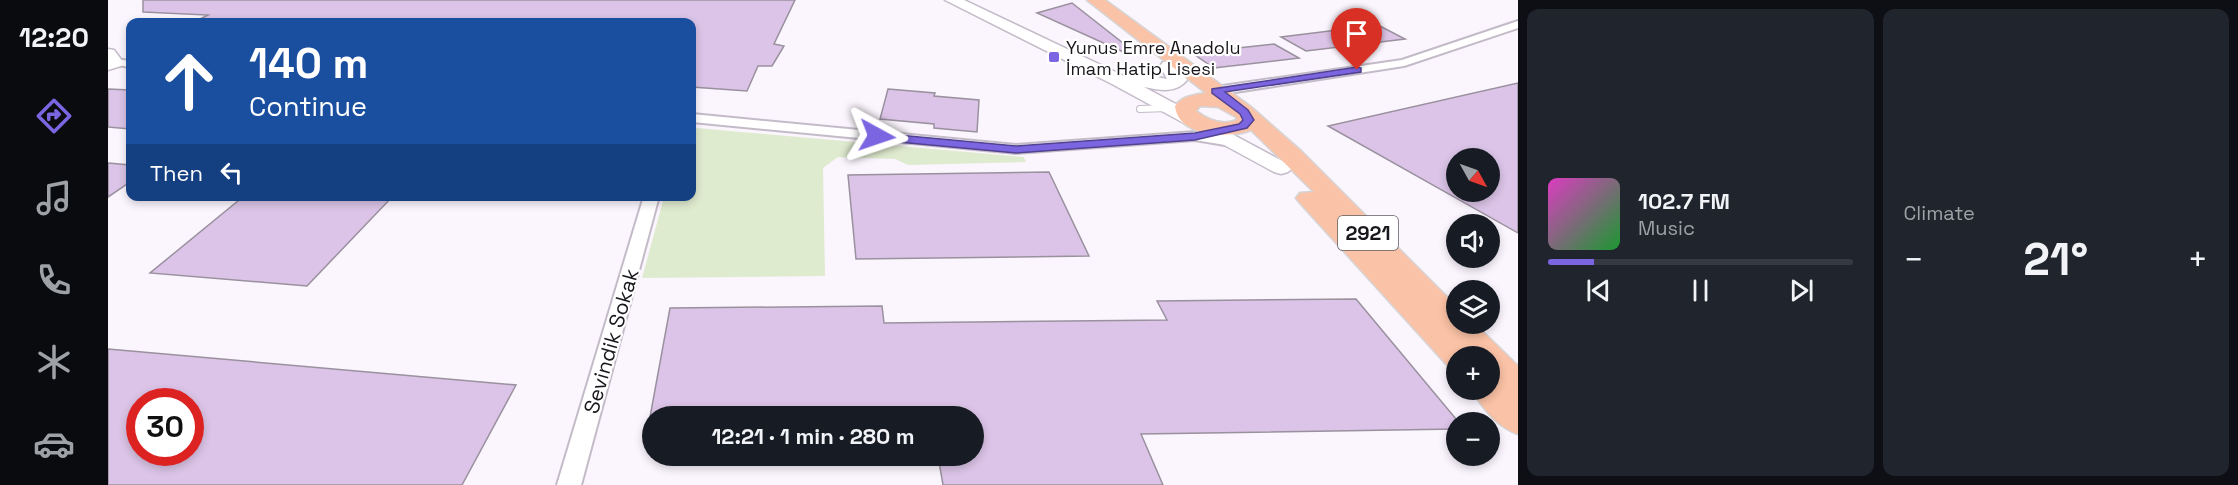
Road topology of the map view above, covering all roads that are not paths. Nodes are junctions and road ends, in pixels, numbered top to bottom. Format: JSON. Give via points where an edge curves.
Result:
{"nodes":[{"id":1,"x":952,"y":0,"type":"edge"},
{"id":2,"x":970,"y":0,"type":"edge"},
{"id":3,"x":1083,"y":0,"type":"edge"},
{"id":4,"x":1095,"y":0,"type":"edge"},
{"id":5,"x":1518,"y":24,"type":"edge"},
{"id":6,"x":1169,"y":66,"type":"junction"},
{"id":7,"x":1127,"y":75,"type":"junction"},
{"id":8,"x":1197,"y":105,"type":"junction"},
{"id":9,"x":1140,"y":109,"type":"dead end"},
{"id":10,"x":696,"y":118,"type":"edge"},
{"id":11,"x":1235,"y":129,"type":"junction"},
{"id":12,"x":651,"y":201,"type":"edge"},
{"id":13,"x":1448,"y":346,"type":"edge"},
{"id":14,"x":1477,"y":346,"type":"edge"},
{"id":15,"x":1500,"y":369,"type":"edge"},
{"id":16,"x":1518,"y":387,"type":"edge"},
{"id":17,"x":1499,"y":400,"type":"edge"},
{"id":18,"x":1518,"y":420,"type":"edge"},
{"id":19,"x":569,"y":485,"type":"edge"}],
"edges":[{"from":1,"to":8,"type":"street"},
{"from":2,"to":7,"type":"street"},
{"from":3,"to":6,"type":"main road"},
{"from":4,"to":8,"type":"main road"},
{"from":5,"to":8,"type":"street","via":[[1404,63]]},
{"from":6,"to":7,"type":"street","via":[[1178,80],[1171,84]]},
{"from":6,"to":8,"type":"main road"},
{"from":7,"to":8,"type":"street"},
{"from":8,"to":9,"type":"lane"},
{"from":8,"to":10,"type":"street","via":[[1016,149]]},
{"from":8,"to":11,"type":"street"},
{"from":8,"to":11,"type":"main road","via":[[1230,104]]},
{"from":8,"to":11,"type":"street","via":[[1222,139]]},
{"from":11,"to":13,"type":"main road","via":[[1281,168]]},
{"from":11,"to":14,"type":"main road","number":"2921","via":[[1293,156]]},
{"from":12,"to":19,"type":"street","name":"Sevindik Sokak"},
{"from":15,"to":16,"type":"main road","number":"2921"},
{"from":17,"to":18,"type":"main road"}]}
